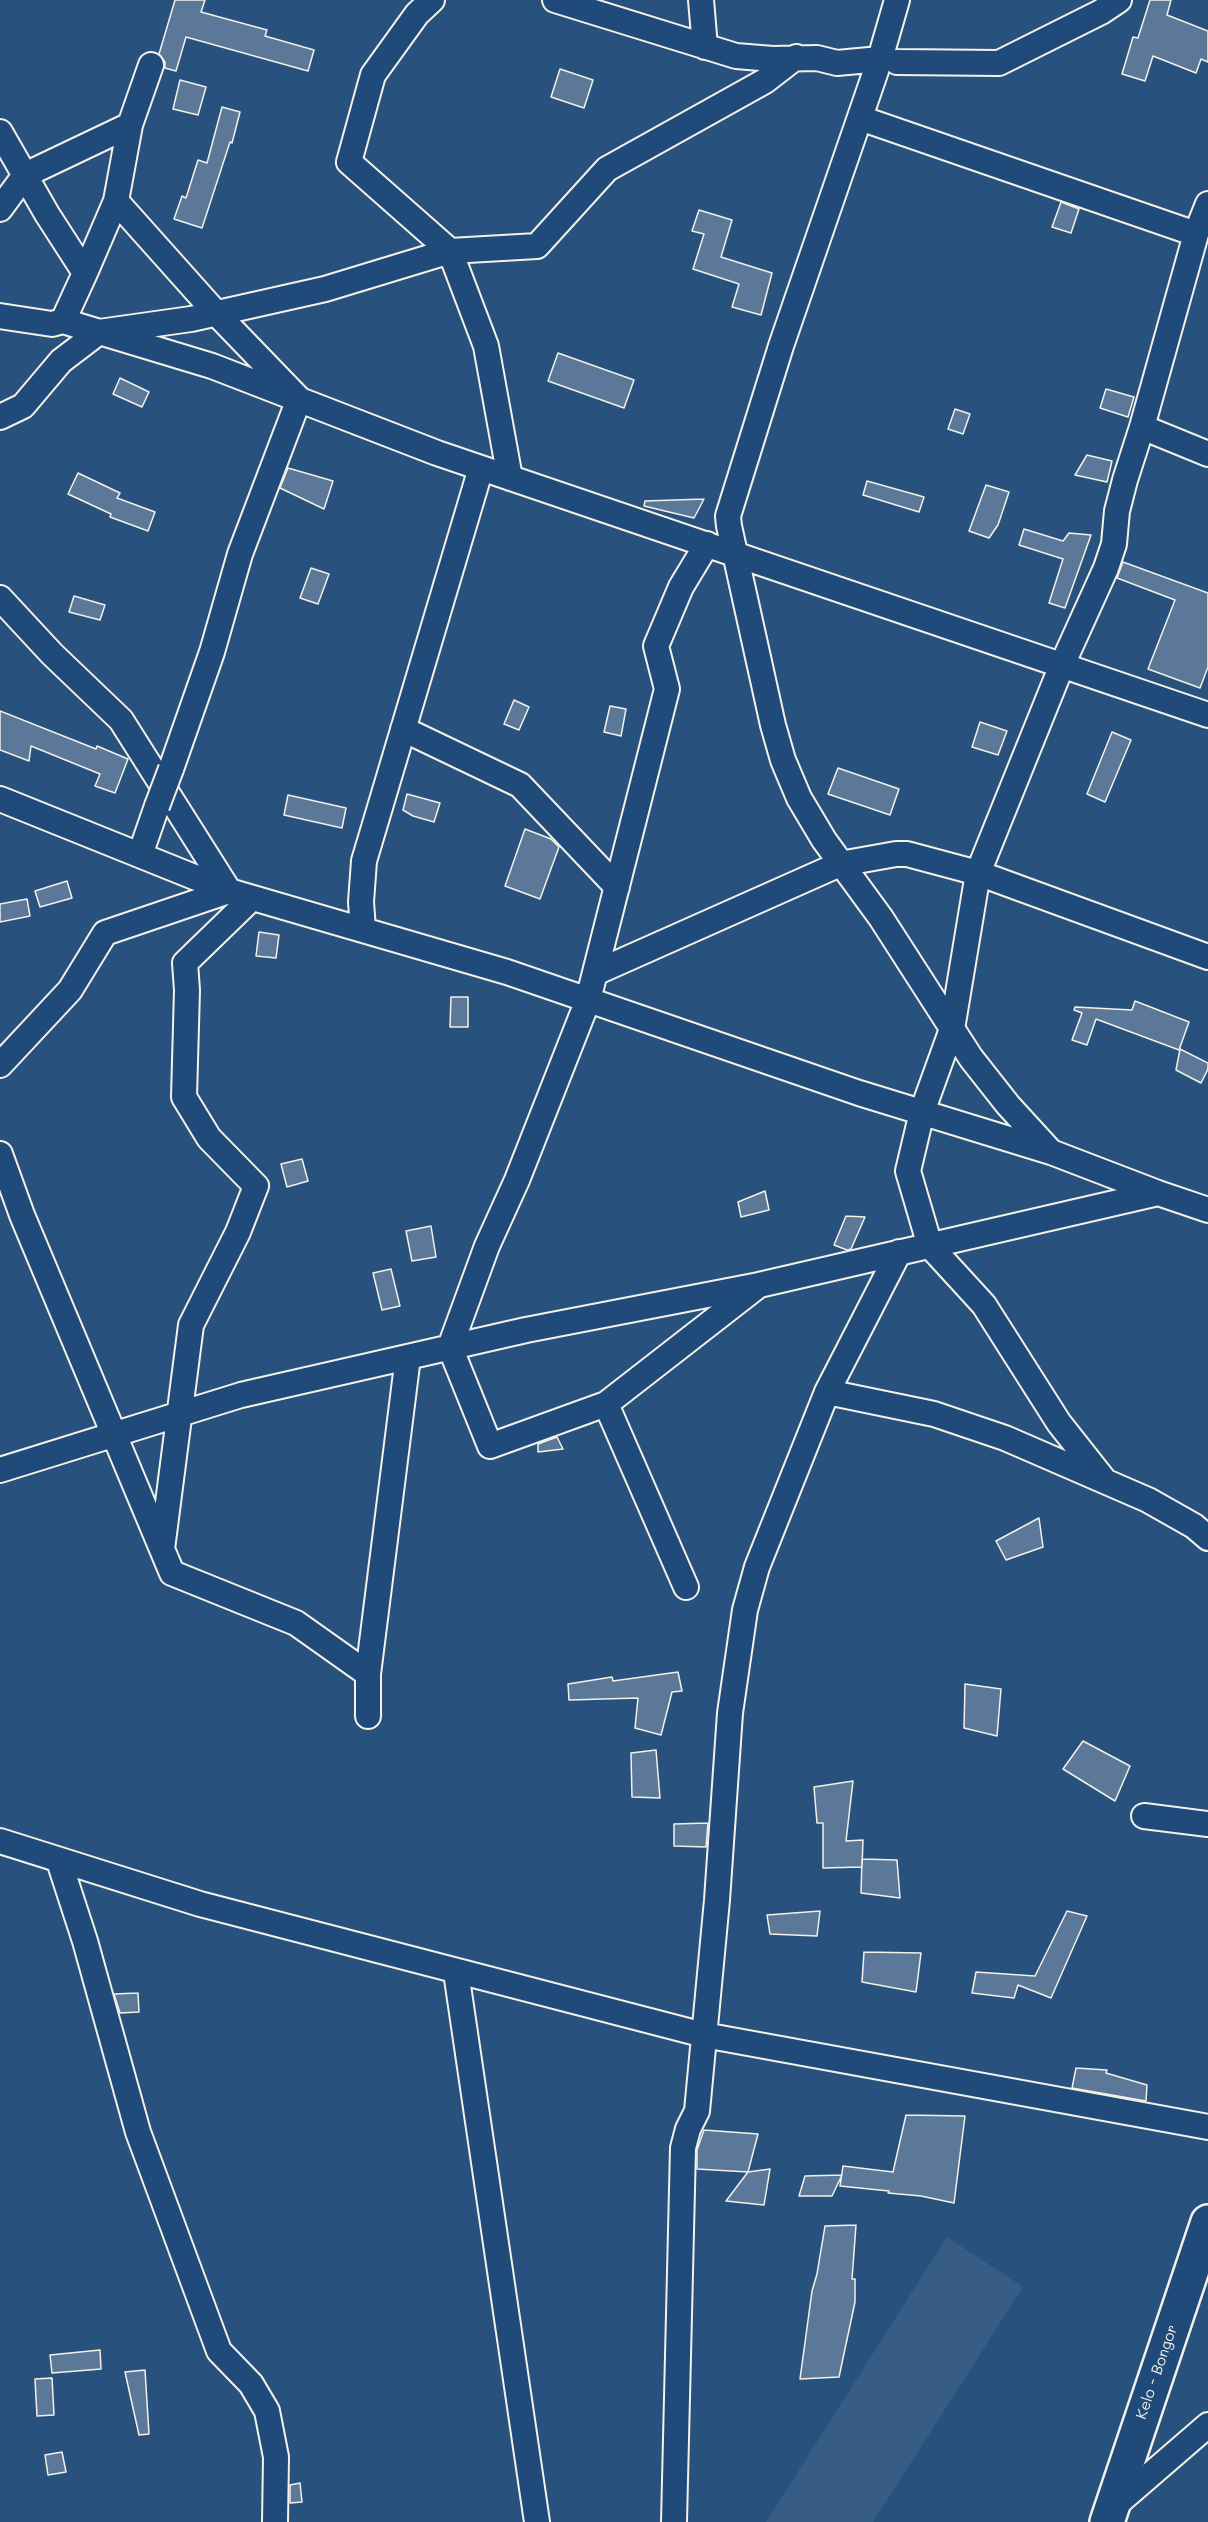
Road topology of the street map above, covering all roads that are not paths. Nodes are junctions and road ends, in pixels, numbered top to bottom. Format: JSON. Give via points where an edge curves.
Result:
{"nodes":[{"id":1,"x":432,"y":0,"type":"edge"},
{"id":2,"x":555,"y":0,"type":"edge"},
{"id":3,"x":701,"y":0,"type":"edge"},
{"id":4,"x":897,"y":0,"type":"edge"},
{"id":5,"x":1119,"y":0,"type":"edge"},
{"id":6,"x":705,"y":47,"type":"junction"},
{"id":7,"x":796,"y":57,"type":"junction"},
{"id":8,"x":874,"y":61,"type":"junction"},
{"id":9,"x":151,"y":65,"type":"dead end"},
{"id":10,"x":860,"y":118,"type":"junction"},
{"id":11,"x":130,"y":125,"type":"junction"},
{"id":12,"x":0,"y":132,"type":"edge"},
{"id":13,"x":25,"y":175,"type":"junction"},
{"id":14,"x":116,"y":201,"type":"junction"},
{"id":15,"x":0,"y":209,"type":"edge"},
{"id":16,"x":1203,"y":221,"type":"edge"},
{"id":17,"x":450,"y":251,"type":"junction"},
{"id":18,"x":86,"y":273,"type":"junction"},
{"id":19,"x":216,"y":313,"type":"junction"},
{"id":20,"x":0,"y":316,"type":"edge"},
{"id":21,"x":63,"y":321,"type":"junction"},
{"id":22,"x":99,"y":332,"type":"junction"},
{"id":23,"x":298,"y":399,"type":"junction"},
{"id":24,"x":0,"y":417,"type":"edge"},
{"id":25,"x":1142,"y":427,"type":"junction"},
{"id":26,"x":1208,"y":454,"type":"edge"},
{"id":27,"x":481,"y":468,"type":"junction"},
{"id":28,"x":510,"y":478,"type":"junction"},
{"id":29,"x":707,"y":544,"type":"junction"},
{"id":30,"x":735,"y":553,"type":"junction"},
{"id":31,"x":0,"y":598,"type":"edge"},
{"id":32,"x":1062,"y":665,"type":"junction"},
{"id":33,"x":1208,"y":715,"type":"edge"},
{"id":34,"x":403,"y":729,"type":"junction"},
{"id":35,"x":0,"y":799,"type":"edge"},
{"id":36,"x":140,"y":855,"type":"junction"},
{"id":37,"x":840,"y":864,"type":"junction"},
{"id":38,"x":978,"y":873,"type":"junction"},
{"id":39,"x":617,"y":887,"type":"junction"},
{"id":40,"x":229,"y":891,"type":"junction"},
{"id":41,"x":252,"y":898,"type":"junction"},
{"id":42,"x":363,"y":929,"type":"junction"},
{"id":43,"x":1208,"y":957,"type":"edge"},
{"id":44,"x":595,"y":973,"type":"junction"},
{"id":45,"x":588,"y":1000,"type":"junction"},
{"id":46,"x":952,"y":1029,"type":"junction"},
{"id":47,"x":0,"y":1065,"type":"edge"},
{"id":48,"x":922,"y":1112,"type":"junction"},
{"id":49,"x":1051,"y":1152,"type":"junction"},
{"id":50,"x":0,"y":1154,"type":"edge"},
{"id":51,"x":1158,"y":1193,"type":"junction"},
{"id":52,"x":1208,"y":1210,"type":"edge"},
{"id":53,"x":930,"y":1245,"type":"junction"},
{"id":54,"x":899,"y":1252,"type":"junction"},
{"id":55,"x":759,"y":1285,"type":"junction"},
{"id":56,"x":450,"y":1347,"type":"junction"},
{"id":57,"x":408,"y":1357,"type":"junction"},
{"id":58,"x":827,"y":1392,"type":"junction"},
{"id":59,"x":606,"y":1404,"type":"junction"},
{"id":60,"x":179,"y":1414,"type":"junction"},
{"id":61,"x":115,"y":1434,"type":"junction"},
{"id":62,"x":0,"y":1470,"type":"edge"},
{"id":63,"x":1104,"y":1480,"type":"junction"},
{"id":64,"x":1208,"y":1538,"type":"edge"},
{"id":65,"x":162,"y":1549,"type":"junction"},
{"id":66,"x":686,"y":1587,"type":"dead end"},
{"id":67,"x":368,"y":1674,"type":"junction"},
{"id":68,"x":368,"y":1716,"type":"dead end"},
{"id":69,"x":1144,"y":1816,"type":"dead end"},
{"id":70,"x":1208,"y":1824,"type":"edge"},
{"id":71,"x":0,"y":1842,"type":"edge"},
{"id":72,"x":59,"y":1861,"type":"junction"},
{"id":73,"x":456,"y":1972,"type":"junction"},
{"id":74,"x":704,"y":2035,"type":"junction"},
{"id":75,"x":1208,"y":2127,"type":"edge"},
{"id":76,"x":1208,"y":2222,"type":"edge"},
{"id":77,"x":1208,"y":2425,"type":"edge"},
{"id":78,"x":1109,"y":2515,"type":"edge"},
{"id":79,"x":275,"y":2522,"type":"edge"},
{"id":80,"x":537,"y":2522,"type":"edge"},
{"id":81,"x":674,"y":2522,"type":"edge"}],
"edges":[{"from":1,"to":17,"type":"street","via":[[373,75],[349,162]]},
{"from":2,"to":6,"type":"street"},
{"from":3,"to":6,"type":"street"},
{"from":4,"to":8,"type":"street"},
{"from":5,"to":8,"type":"street","via":[[999,63]]},
{"from":6,"to":7,"type":"street","via":[[754,58]]},
{"from":7,"to":8,"type":"street","via":[[837,63]]},
{"from":7,"to":17,"type":"street","via":[[765,81],[607,169],[537,246]]},
{"from":8,"to":10,"type":"street"},
{"from":9,"to":11,"type":"street"},
{"from":10,"to":16,"type":"street"},
{"from":10,"to":30,"type":"street","via":[[781,346],[728,516]]},
{"from":11,"to":13,"type":"street"},
{"from":11,"to":14,"type":"street"},
{"from":12,"to":13,"type":"street"},
{"from":13,"to":15,"type":"street"},
{"from":13,"to":18,"type":"street"},
{"from":14,"to":18,"type":"street"},
{"from":14,"to":19,"type":"street"},
{"from":16,"to":25,"type":"street"},
{"from":17,"to":19,"type":"street","via":[[325,289]]},
{"from":17,"to":28,"type":"street","via":[[486,346]]},
{"from":18,"to":21,"type":"street"},
{"from":19,"to":22,"type":"street"},
{"from":19,"to":23,"type":"street"},
{"from":20,"to":21,"type":"street","via":[[52,324]]},
{"from":21,"to":22,"type":"street"},
{"from":22,"to":23,"type":"street","via":[[212,366]]},
{"from":22,"to":24,"type":"street","via":[[61,361],[23,406]]},
{"from":23,"to":27,"type":"street"},
{"from":23,"to":36,"type":"street","bridge":true,"via":[[240,554],[212,652]]},
{"from":25,"to":26,"type":"street"},
{"from":25,"to":32,"type":"street","via":[[1117,511],[1114,544],[1106,568]]},
{"from":27,"to":28,"type":"street"},
{"from":27,"to":34,"type":"street"},
{"from":28,"to":29,"type":"street"},
{"from":29,"to":30,"type":"street"},
{"from":29,"to":39,"type":"street","via":[[681,587],[656,646],[667,688]]},
{"from":30,"to":32,"type":"street"},
{"from":30,"to":37,"type":"street","via":[[783,760],[799,798]]},
{"from":31,"to":40,"type":"street","via":[[121,720]]},
{"from":32,"to":33,"type":"street"},
{"from":32,"to":38,"type":"street"},
{"from":34,"to":39,"type":"street","via":[[520,785]]},
{"from":34,"to":42,"type":"street","via":[[364,861]]},
{"from":35,"to":36,"type":"street"},
{"from":36,"to":40,"type":"street"},
{"from":37,"to":38,"type":"street","via":[[907,854]]},
{"from":37,"to":44,"type":"street"},
{"from":37,"to":46,"type":"street","via":[[881,918]]},
{"from":38,"to":43,"type":"street"},
{"from":38,"to":46,"type":"street"},
{"from":39,"to":44,"type":"street"},
{"from":40,"to":41,"type":"street"},
{"from":40,"to":47,"type":"street","via":[[105,933],[70,990]]},
{"from":41,"to":42,"type":"street"},
{"from":41,"to":60,"type":"street","via":[[185,963],[184,1097],[209,1138],[256,1186],[238,1232],[191,1325]]},
{"from":42,"to":45,"type":"street"},
{"from":44,"to":45,"type":"street"},
{"from":45,"to":48,"type":"street"},
{"from":45,"to":56,"type":"street"},
{"from":46,"to":48,"type":"street"},
{"from":46,"to":49,"type":"street","via":[[1001,1095]]},
{"from":48,"to":49,"type":"street"},
{"from":48,"to":53,"type":"street","via":[[908,1171]]},
{"from":49,"to":51,"type":"street"},
{"from":50,"to":61,"type":"street","via":[[81,1360]]},
{"from":51,"to":52,"type":"street"},
{"from":51,"to":53,"type":"street"},
{"from":53,"to":54,"type":"street"},
{"from":53,"to":63,"type":"street","via":[[984,1305],[1059,1423]]},
{"from":54,"to":55,"type":"street"},
{"from":54,"to":58,"type":"street"},
{"from":55,"to":56,"type":"street"},
{"from":55,"to":59,"type":"street"},
{"from":56,"to":57,"type":"street"},
{"from":56,"to":59,"type":"street","via":[[490,1446]]},
{"from":57,"to":60,"type":"street","via":[[241,1395]]},
{"from":57,"to":67,"type":"street"},
{"from":58,"to":63,"type":"street","via":[[934,1414],[1005,1438]]},
{"from":58,"to":74,"type":"street","via":[[757,1567],[745,1610],[730,1713]]},
{"from":59,"to":66,"type":"street"},
{"from":60,"to":61,"type":"street"},
{"from":60,"to":65,"type":"street"},
{"from":61,"to":62,"type":"street"},
{"from":61,"to":65,"type":"street"},
{"from":63,"to":64,"type":"street","via":[[1148,1500]]},
{"from":65,"to":67,"type":"street","via":[[172,1573],[296,1623]]},
{"from":67,"to":68,"type":"street"},
{"from":69,"to":70,"type":"street"},
{"from":71,"to":72,"type":"street"},
{"from":72,"to":73,"type":"street","via":[[200,1904]]},
{"from":72,"to":79,"type":"street","via":[[138,2132],[219,2351],[251,2384],[267,2410],[276,2457]]},
{"from":73,"to":74,"type":"street"},
{"from":73,"to":80,"type":"street"},
{"from":74,"to":75,"type":"street"},
{"from":74,"to":81,"type":"street","via":[[697,2110],[683,2148]]},
{"from":76,"to":78,"type":"highway","name":"Kelo - Bongor"},
{"from":77,"to":78,"type":"street"}]}
